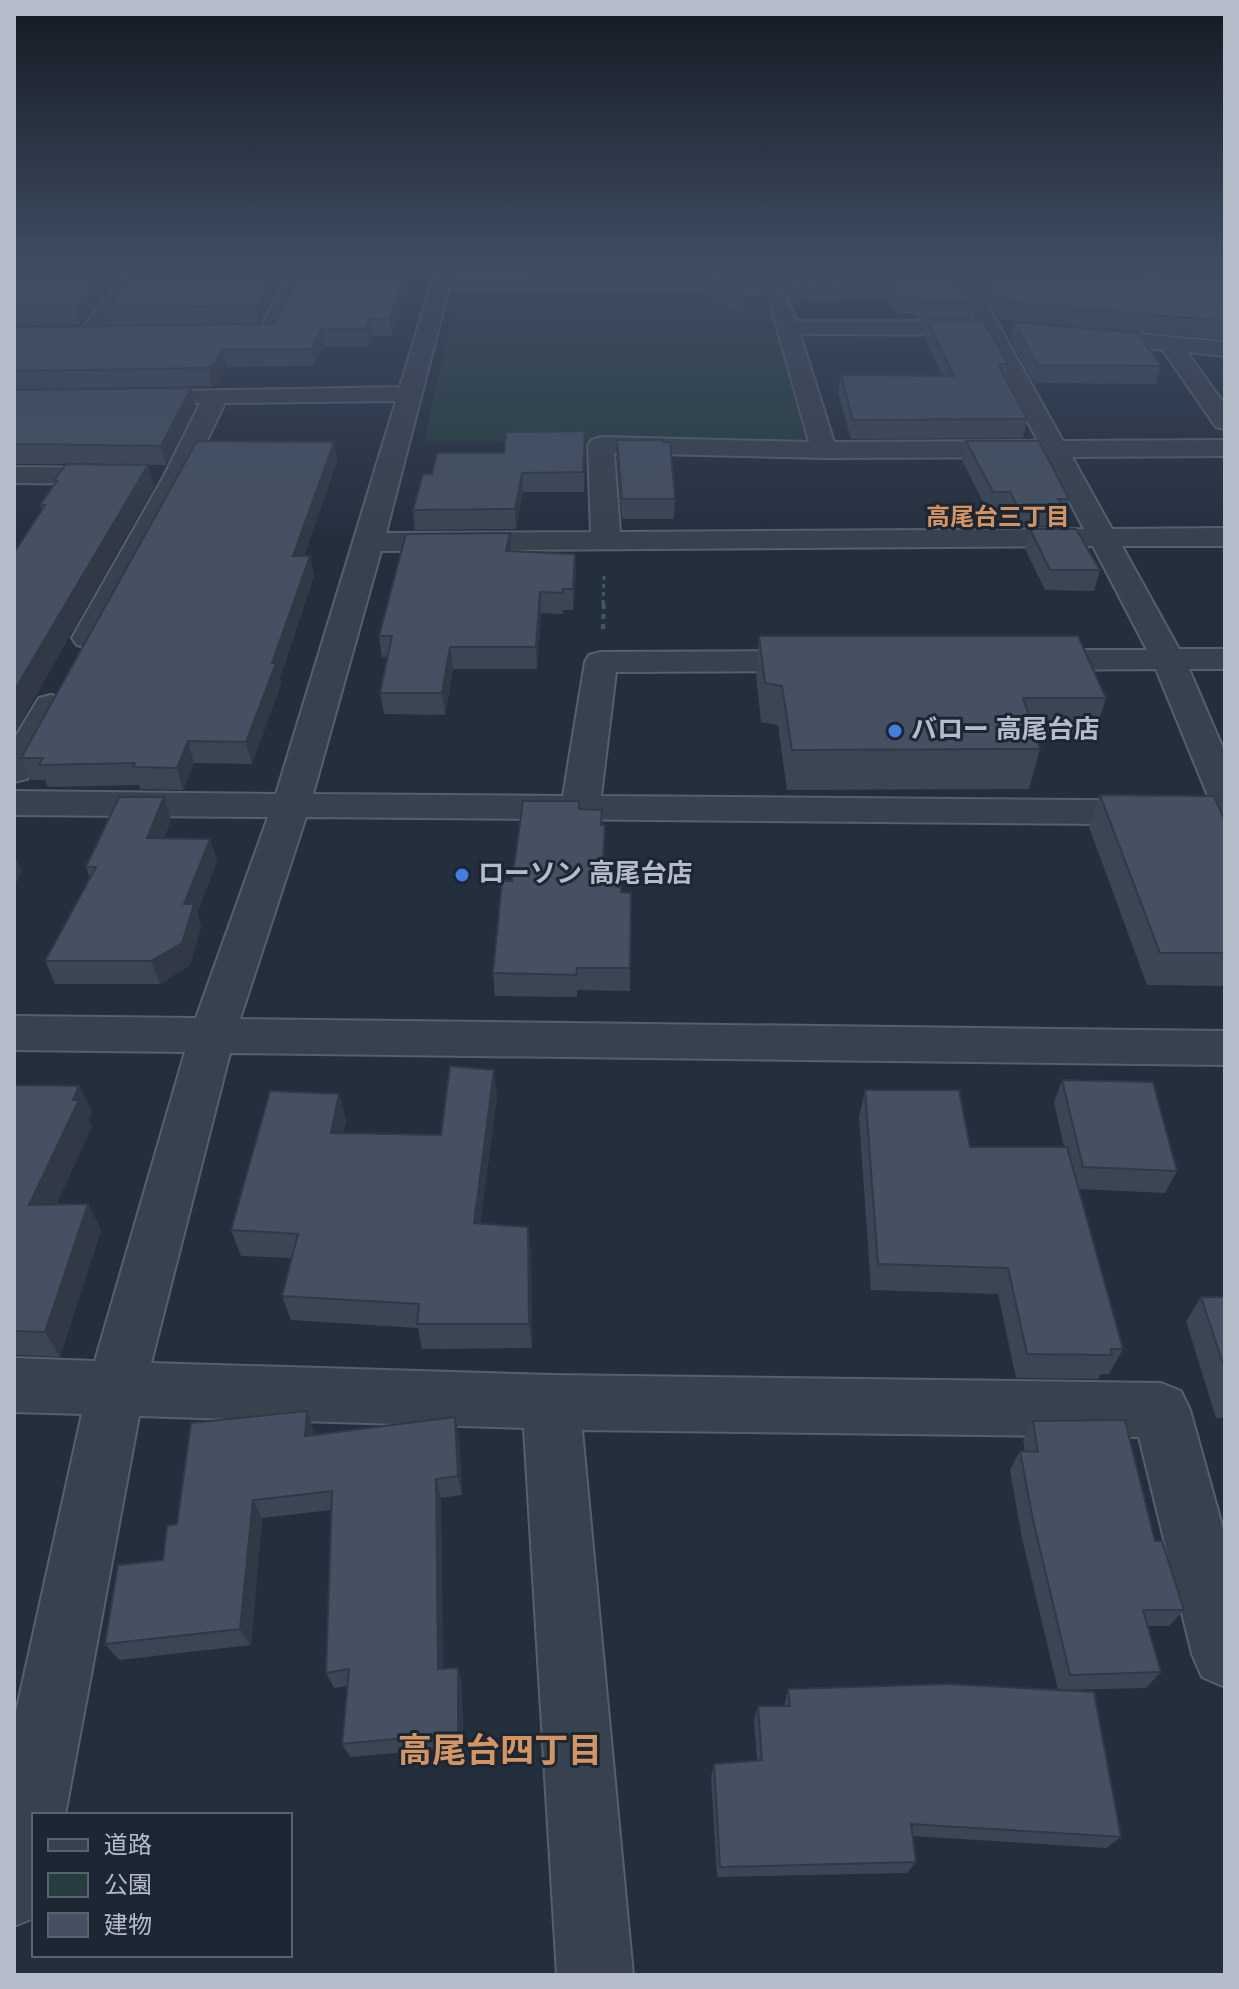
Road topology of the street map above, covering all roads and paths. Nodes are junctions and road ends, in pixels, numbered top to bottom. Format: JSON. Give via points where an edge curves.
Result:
{"nodes":[{"id":1,"x":419,"y":356,"type":"edge"},
{"id":2,"x":797,"y":356,"type":"edge"},
{"id":3,"x":1014,"y":356,"type":"edge"},
{"id":4,"x":1178,"y":356,"type":"edge"},
{"id":5,"x":408,"y":394,"type":"junction"},
{"id":6,"x":159,"y":396,"type":"edge"},
{"id":7,"x":216,"y":396,"type":"junction"},
{"id":8,"x":1225,"y":422,"type":"edge"},
{"id":9,"x":1053,"y":448,"type":"junction"},
{"id":10,"x":1225,"y":448,"type":"edge"},
{"id":11,"x":824,"y":450,"type":"junction"},
{"id":12,"x":14,"y":475,"type":"edge"},
{"id":13,"x":177,"y":476,"type":"junction"},
{"id":14,"x":1225,"y":537,"type":"edge"},
{"id":15,"x":1100,"y":538,"type":"junction"},
{"id":16,"x":606,"y":541,"type":"junction"},
{"id":17,"x":369,"y":542,"type":"junction"},
{"id":18,"x":1168,"y":659,"type":"junction"},
{"id":19,"x":1225,"y":659,"type":"edge"},
{"id":20,"x":995,"y":660,"type":"edge"},
{"id":21,"x":853,"y":661,"type":"edge"},
{"id":22,"x":601,"y":662,"type":"junction"},
{"id":23,"x":14,"y":771,"type":"edge"},
{"id":24,"x":1225,"y":796,"type":"edge"},
{"id":25,"x":14,"y":803,"type":"edge"},
{"id":26,"x":291,"y":806,"type":"junction"},
{"id":27,"x":580,"y":809,"type":"junction"},
{"id":28,"x":1225,"y":813,"type":"edge"},
{"id":29,"x":14,"y":1033,"type":"edge"},
{"id":30,"x":212,"y":1036,"type":"junction"},
{"id":31,"x":1225,"y":1048,"type":"edge"},
{"id":32,"x":14,"y":1385,"type":"edge"},
{"id":33,"x":116,"y":1387,"type":"junction"},
{"id":34,"x":551,"y":1402,"type":"junction"},
{"id":35,"x":1225,"y":1654,"type":"edge"},
{"id":36,"x":14,"y":1889,"type":"edge"},
{"id":37,"x":595,"y":1975,"type":"edge"}],
"edges":[{"from":1,"to":5,"type":"street"},
{"from":2,"to":11,"type":"street"},
{"from":3,"to":9,"type":"street"},
{"from":4,"to":8,"type":"street"},
{"from":5,"to":7,"type":"street"},
{"from":5,"to":17,"type":"street"},
{"from":6,"to":7,"type":"street"},
{"from":7,"to":13,"type":"street"},
{"from":9,"to":10,"type":"street"},
{"from":9,"to":11,"type":"street"},
{"from":9,"to":15,"type":"street"},
{"from":11,"to":16,"type":"street","via":[[601,445]]},
{"from":12,"to":13,"type":"street"},
{"from":13,"to":23,"type":"street"},
{"from":14,"to":15,"type":"street"},
{"from":15,"to":16,"type":"street"},
{"from":15,"to":18,"type":"street"},
{"from":16,"to":17,"type":"street"},
{"from":16,"to":22,"type":"path"},
{"from":17,"to":26,"type":"street"},
{"from":18,"to":19,"type":"street"},
{"from":18,"to":20,"type":"street"},
{"from":18,"to":24,"type":"street"},
{"from":21,"to":22,"type":"street"},
{"from":22,"to":27,"type":"street"},
{"from":25,"to":26,"type":"street"},
{"from":26,"to":27,"type":"street"},
{"from":26,"to":30,"type":"street"},
{"from":27,"to":28,"type":"street"},
{"from":29,"to":30,"type":"street"},
{"from":30,"to":31,"type":"street"},
{"from":30,"to":33,"type":"street"},
{"from":32,"to":33,"type":"street"},
{"from":33,"to":34,"type":"street"},
{"from":33,"to":36,"type":"street"},
{"from":34,"to":35,"type":"street","via":[[1161,1410]]},
{"from":34,"to":37,"type":"street"}]}
